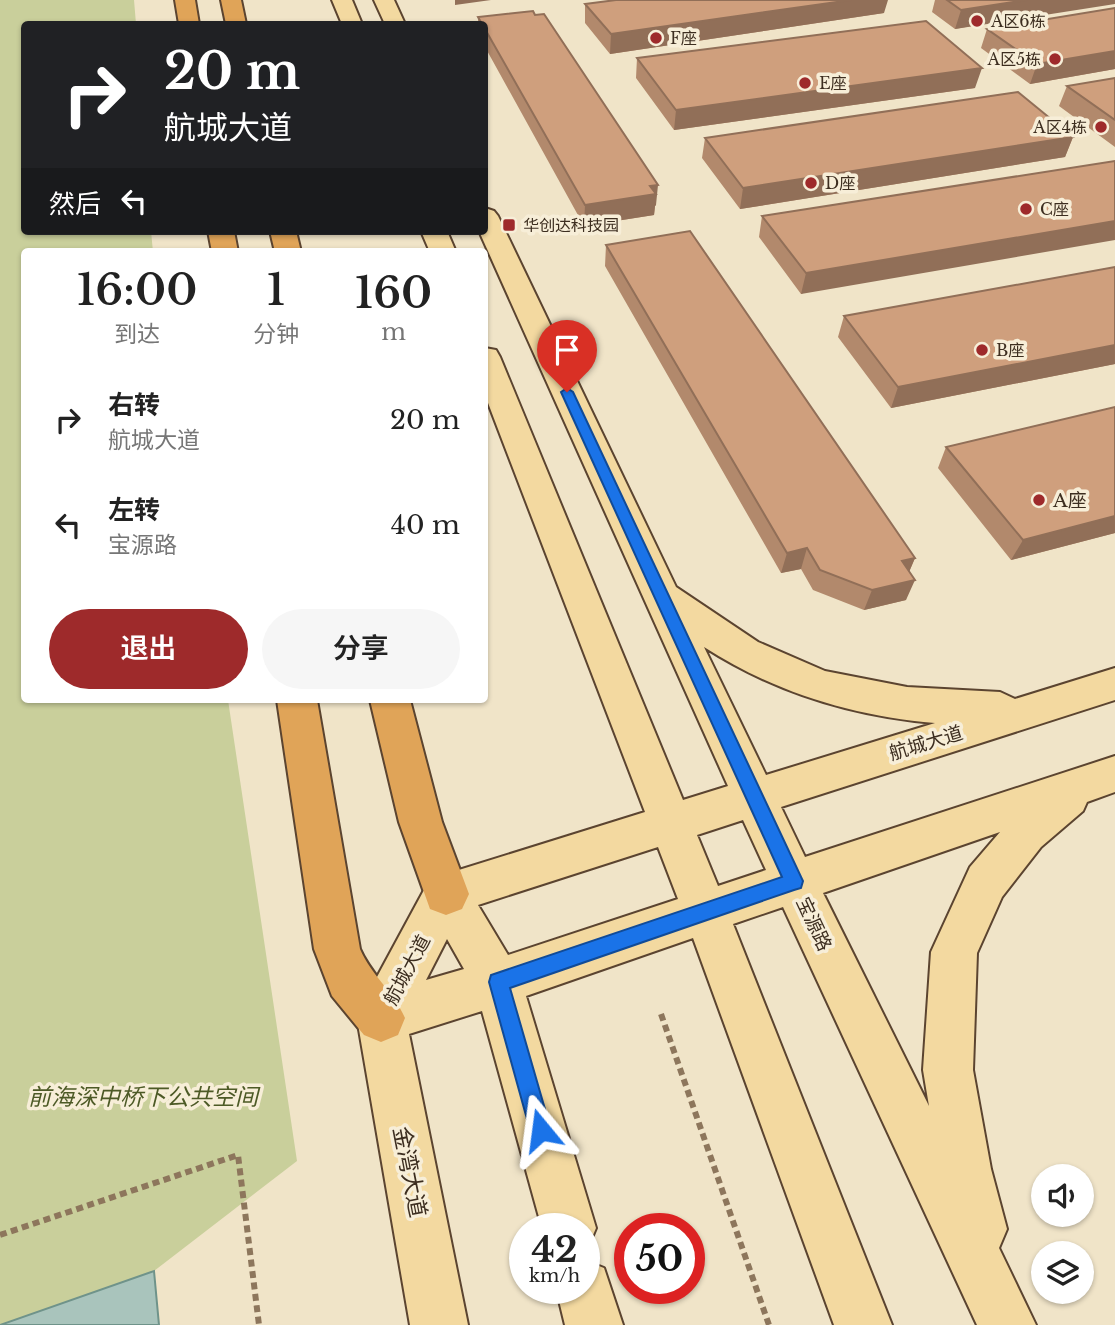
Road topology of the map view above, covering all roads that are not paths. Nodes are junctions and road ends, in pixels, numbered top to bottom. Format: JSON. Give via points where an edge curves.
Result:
{"nodes":[{"id":1,"x":185,"y":0,"type":"edge"},
{"id":2,"x":231,"y":0,"type":"edge"},
{"id":3,"x":342,"y":0,"type":"edge"},
{"id":4,"x":384,"y":0,"type":"edge"},
{"id":5,"x":188,"y":21,"type":"edge"},
{"id":6,"x":235,"y":21,"type":"edge"},
{"id":7,"x":351,"y":21,"type":"edge"},
{"id":8,"x":394,"y":21,"type":"edge"},
{"id":9,"x":488,"y":222,"type":"edge"},
{"id":10,"x":488,"y":364,"type":"edge"},
{"id":11,"x":661,"y":593,"type":"junction"},
{"id":12,"x":1115,"y":684,"type":"edge"},
{"id":13,"x":297,"y":703,"type":"edge"},
{"id":14,"x":391,"y":703,"type":"edge"},
{"id":15,"x":1034,"y":709,"type":"junction"},
{"id":16,"x":1100,"y":779,"type":"edge"},
{"id":17,"x":754,"y":796,"type":"junction"},
{"id":18,"x":671,"y":822,"type":"junction"},
{"id":19,"x":794,"y":881,"type":"junction"},
{"id":20,"x":446,"y":894,"type":"junction"},
{"id":21,"x":705,"y":910,"type":"junction"},
{"id":22,"x":498,"y":982,"type":"junction"},
{"id":23,"x":381,"y":1018,"type":"junction"},
{"id":24,"x":565,"y":1213,"type":"edge"},
{"id":25,"x":588,"y":1304,"type":"edge"},
{"id":26,"x":1004,"y":1317,"type":"edge"},
{"id":27,"x":439,"y":1325,"type":"edge"},
{"id":28,"x":594,"y":1325,"type":"edge"},
{"id":29,"x":863,"y":1325,"type":"edge"}],
"edges":[{"from":1,"to":5,"type":"highway"},
{"from":2,"to":6,"type":"highway"},
{"from":3,"to":7,"type":"main road"},
{"from":4,"to":8,"type":"main road"},
{"from":9,"to":11,"type":"main road","name":"宝源路"},
{"from":10,"to":18,"type":"main road"},
{"from":11,"to":15,"type":"main road","via":[[704,630],[762,665],[813,684],[881,701],[954,709]]},
{"from":11,"to":17,"type":"main road","name":"宝源路"},
{"from":12,"to":15,"type":"main road","name":"航城大道"},
{"from":13,"to":23,"type":"highway","via":[[337,949],[349,979]]},
{"from":14,"to":20,"type":"highway","via":[[414,805]]},
{"from":15,"to":17,"type":"main road","name":"航城大道"},
{"from":16,"to":19,"type":"main road","name":"航城大道"},
{"from":16,"to":26,"type":"main road","via":[[1026,832],[986,882],[954,951],[948,1070],[965,1169]]},
{"from":17,"to":18,"type":"main road","name":"航城大道"},
{"from":17,"to":19,"type":"main road","name":"宝源路"},
{"from":18,"to":20,"type":"main road","name":"航城大道"},
{"from":18,"to":21,"type":"main road"},
{"from":19,"to":21,"type":"main road","name":"航城大道"},
{"from":19,"to":26,"type":"main road","name":"宝源路"},
{"from":20,"to":22,"type":"main road"},
{"from":20,"to":23,"type":"main road","name":"航城大道"},
{"from":21,"to":22,"type":"main road","name":"航城大道"},
{"from":21,"to":29,"type":"main road"},
{"from":22,"to":23,"type":"main road","name":"航城大道"},
{"from":22,"to":24,"type":"main road"},
{"from":23,"to":27,"type":"main road","name":"金湾大道"},
{"from":25,"to":28,"type":"main road"}]}
